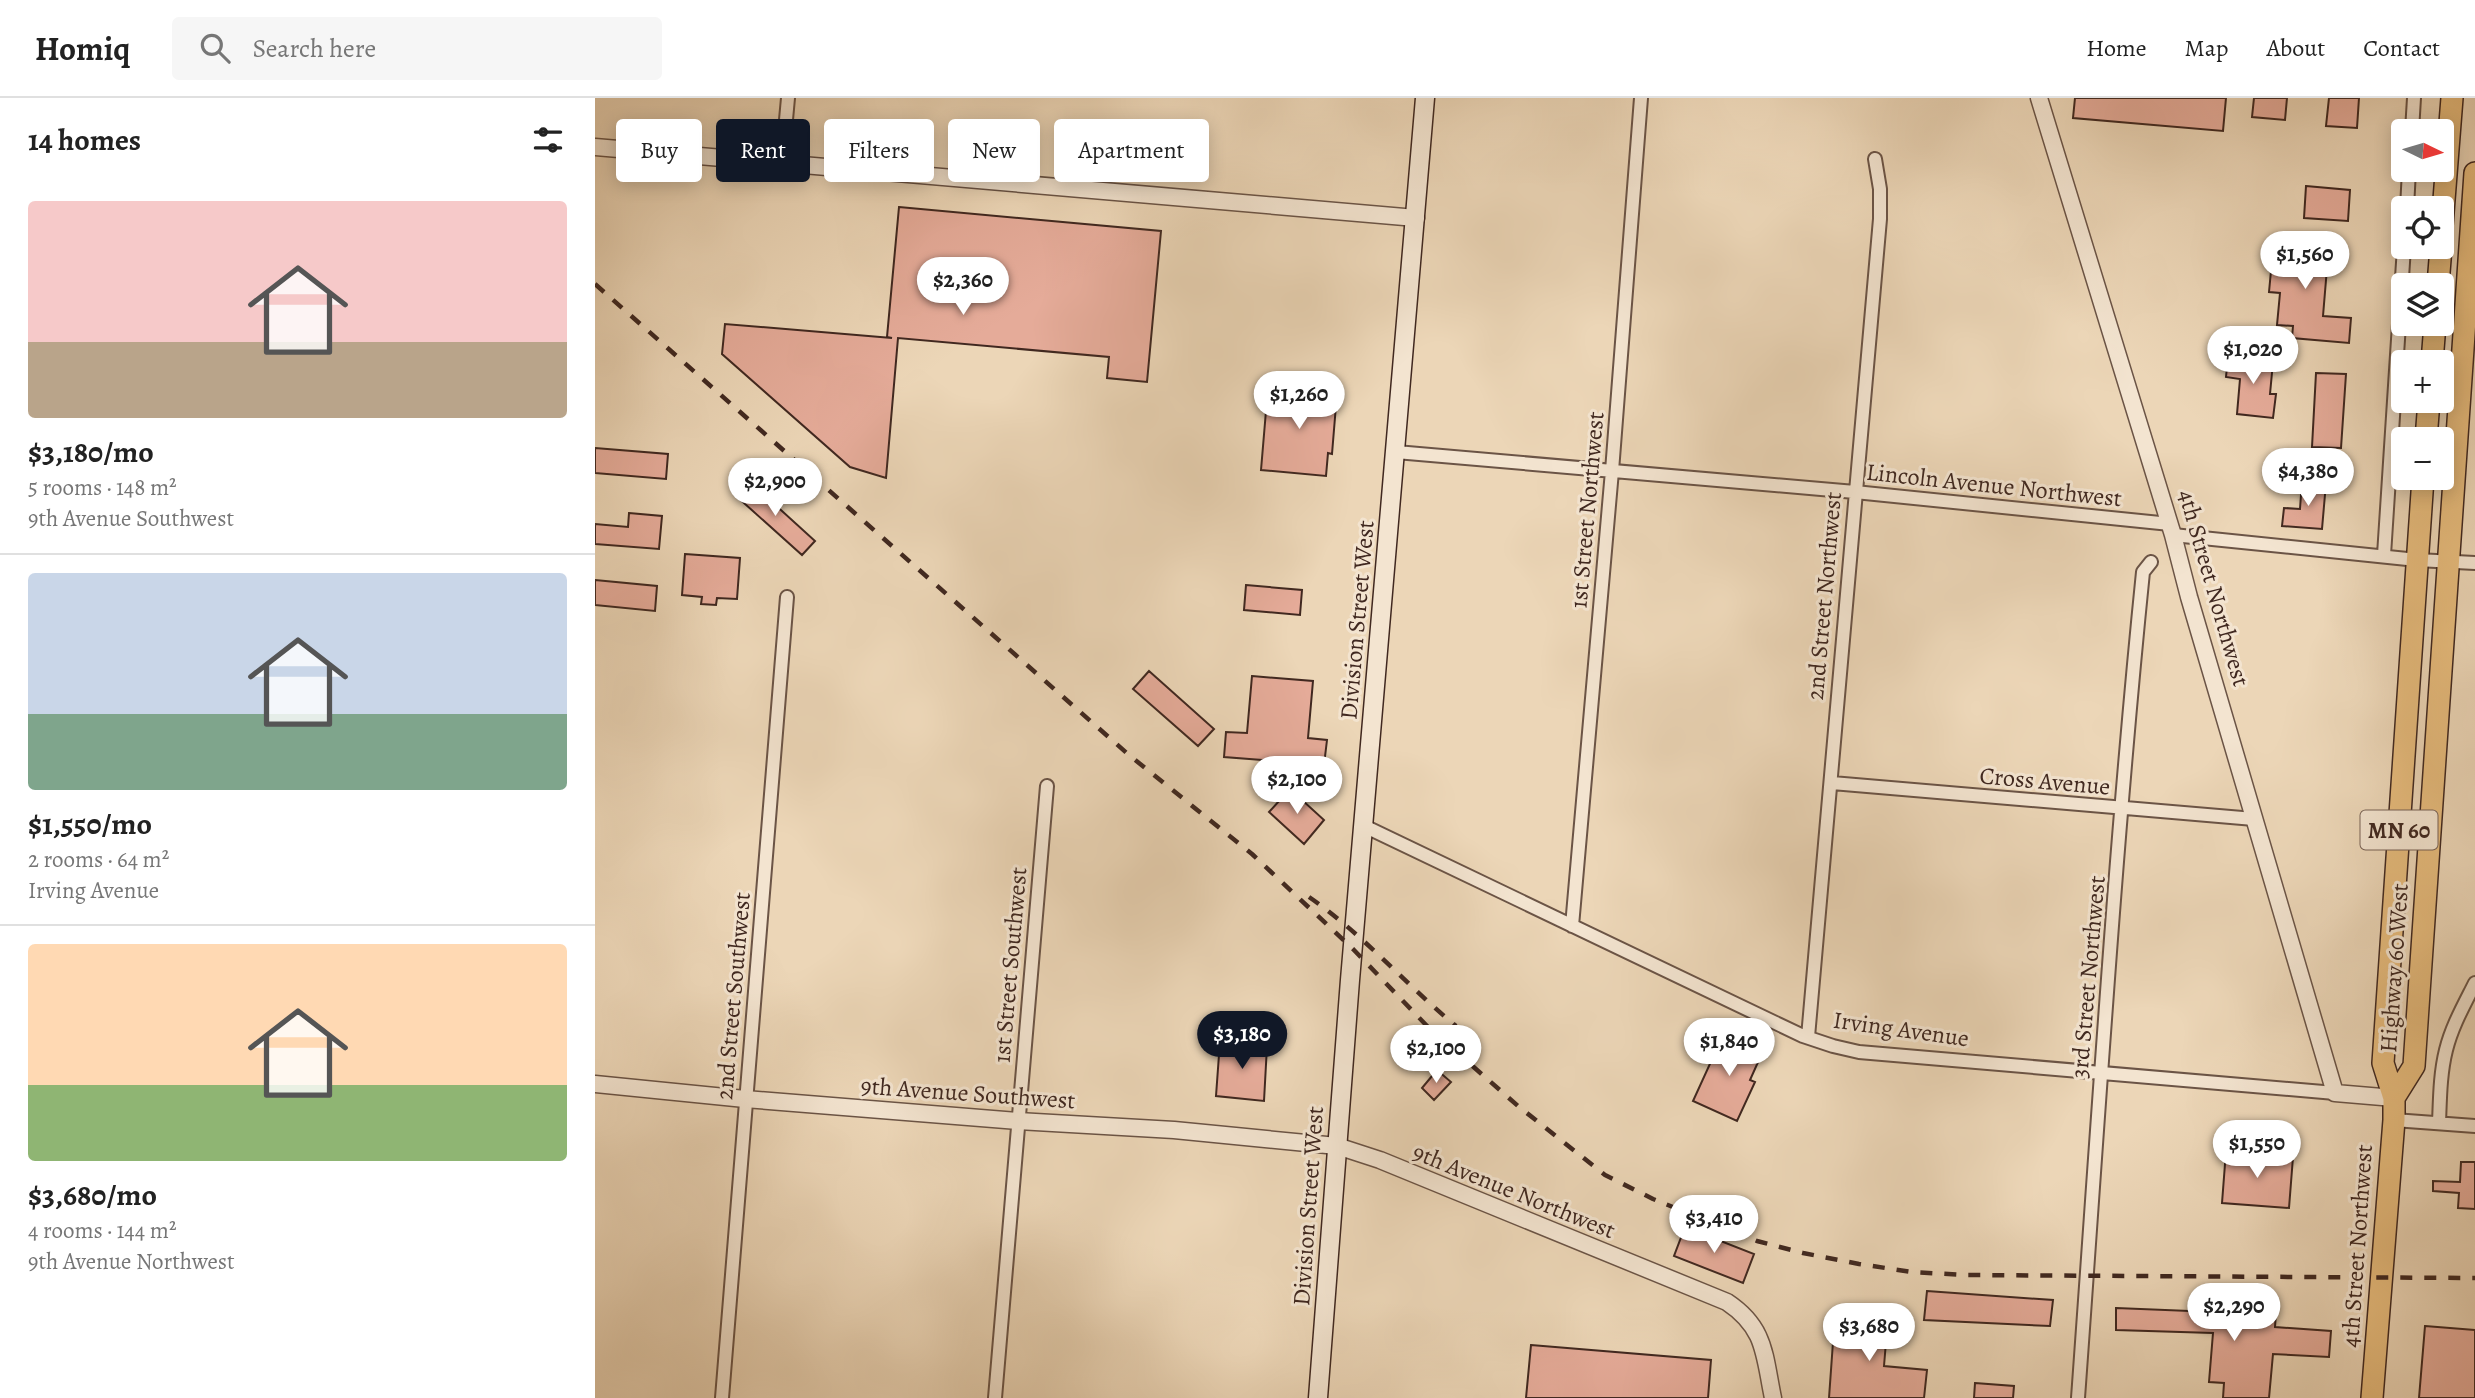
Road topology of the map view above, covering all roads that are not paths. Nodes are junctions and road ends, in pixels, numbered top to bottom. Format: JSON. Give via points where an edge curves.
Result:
{"nodes":[{"id":1,"x":788,"y":98,"type":"edge"},
{"id":2,"x":1425,"y":98,"type":"edge"},
{"id":3,"x":1641,"y":98,"type":"edge"},
{"id":4,"x":2039,"y":98,"type":"edge"},
{"id":5,"x":2414,"y":98,"type":"edge"},
{"id":6,"x":2451,"y":98,"type":"edge"},
{"id":7,"x":786,"y":119,"type":"edge"},
{"id":8,"x":2413,"y":119,"type":"edge"},
{"id":9,"x":595,"y":147,"type":"edge"},
{"id":10,"x":716,"y":157,"type":"edge"},
{"id":11,"x":1875,"y":159,"type":"dead end"},
{"id":12,"x":810,"y":165,"type":"edge"},
{"id":13,"x":2475,"y":173,"type":"edge"},
{"id":14,"x":2444,"y":196,"type":"edge"},
{"id":15,"x":1416,"y":218,"type":"junction"},
{"id":16,"x":2403,"y":259,"type":"edge"},
{"id":17,"x":1396,"y":452,"type":"junction"},
{"id":18,"x":1612,"y":471,"type":"junction"},
{"id":19,"x":2422,"y":490,"type":"edge"},
{"id":20,"x":1855,"y":492,"type":"junction"},
{"id":21,"x":2171,"y":530,"type":"junction"},
{"id":22,"x":2384,"y":555,"type":"junction"},
{"id":23,"x":2417,"y":560,"type":"junction"},
{"id":24,"x":2447,"y":561,"type":"junction"},
{"id":25,"x":2151,"y":562,"type":"dead end"},
{"id":26,"x":2475,"y":563,"type":"edge"},
{"id":27,"x":787,"y":597,"type":"dead end"},
{"id":28,"x":1832,"y":783,"type":"junction"},
{"id":29,"x":1047,"y":786,"type":"dead end"},
{"id":30,"x":2122,"y":808,"type":"junction"},
{"id":31,"x":2254,"y":819,"type":"junction"},
{"id":32,"x":1364,"y":826,"type":"junction"},
{"id":33,"x":1572,"y":926,"type":"junction"},
{"id":34,"x":2475,"y":983,"type":"edge"},
{"id":35,"x":1808,"y":1037,"type":"junction"},
{"id":36,"x":2101,"y":1073,"type":"junction"},
{"id":37,"x":595,"y":1084,"type":"edge"},
{"id":38,"x":2335,"y":1093,"type":"junction"},
{"id":39,"x":2394,"y":1098,"type":"junction"},
{"id":40,"x":745,"y":1099,"type":"junction"},
{"id":41,"x":2394,"y":1120,"type":"junction"},
{"id":42,"x":1018,"y":1121,"type":"junction"},
{"id":43,"x":2439,"y":1123,"type":"junction"},
{"id":44,"x":2475,"y":1126,"type":"edge"},
{"id":45,"x":1337,"y":1146,"type":"junction"},
{"id":46,"x":722,"y":1398,"type":"edge"},
{"id":47,"x":995,"y":1398,"type":"edge"},
{"id":48,"x":1318,"y":1398,"type":"edge"},
{"id":49,"x":1772,"y":1398,"type":"edge"},
{"id":50,"x":2078,"y":1398,"type":"edge"},
{"id":51,"x":2372,"y":1398,"type":"edge"}],
"edges":[{"from":1,"to":7,"type":"street"},
{"from":2,"to":15,"type":"main road","name":"Division Street West"},
{"from":3,"to":18,"type":"street","name":"1st Street Northwest"},
{"from":4,"to":21,"type":"street","name":"4th Street Northwest"},
{"from":5,"to":8,"type":"street"},
{"from":6,"to":14,"type":"main road"},
{"from":9,"to":10,"type":"street"},
{"from":11,"to":20,"type":"street","name":"2nd Street Northwest","via":[[1880,219]]},
{"from":12,"to":15,"type":"street"},
{"from":13,"to":24,"type":"main road","name":"Highway 60 West","number":"MN 60"},
{"from":15,"to":17,"type":"main road","name":"Division Street West"},
{"from":16,"to":22,"type":"street"},
{"from":17,"to":18,"type":"street","name":"Lincoln Avenue Northwest"},
{"from":17,"to":32,"type":"main road","name":"Division Street West"},
{"from":18,"to":20,"type":"street","name":"Lincoln Avenue Northwest"},
{"from":18,"to":33,"type":"street","name":"1st Street Northwest"},
{"from":19,"to":23,"type":"main road","name":"Highway 60 West","number":"MN 60"},
{"from":20,"to":21,"type":"street","name":"Lincoln Avenue Northwest"},
{"from":20,"to":28,"type":"street","name":"2nd Street Northwest"},
{"from":21,"to":22,"type":"street","name":"Lincoln Avenue Northwest"},
{"from":21,"to":31,"type":"street","name":"4th Street Northwest"},
{"from":22,"to":23,"type":"street","name":"Lincoln Avenue Northwest"},
{"from":23,"to":24,"type":"street","name":"Lincoln Avenue Northwest"},
{"from":23,"to":39,"type":"main road","name":"Highway 60 West","number":"MN 60","via":[[2383,1063]]},
{"from":24,"to":26,"type":"street","name":"Lincoln Avenue Northwest"},
{"from":24,"to":39,"type":"main road","name":"Highway 60 West","number":"MN 60","via":[[2414,1066]]},
{"from":25,"to":30,"type":"street","name":"3rd Street Northwest","via":[[2143,572]]},
{"from":27,"to":40,"type":"street","name":"2nd Street Southwest"},
{"from":28,"to":30,"type":"street","name":"Cross Avenue"},
{"from":28,"to":35,"type":"street","name":"2nd Street Northwest"},
{"from":29,"to":42,"type":"street","name":"1st Street Southwest"},
{"from":30,"to":31,"type":"street","name":"Cross Avenue"},
{"from":30,"to":36,"type":"street","name":"3rd Street Northwest"},
{"from":31,"to":38,"type":"street","name":"4th Street Northwest"},
{"from":32,"to":33,"type":"street","name":"Irving Avenue"},
{"from":32,"to":45,"type":"main road","name":"Division Street West"},
{"from":33,"to":35,"type":"street","name":"Irving Avenue"},
{"from":34,"to":43,"type":"street","via":[[2446,1050]]},
{"from":35,"to":36,"type":"street","name":"Irving Avenue","via":[[1860,1052]]},
{"from":36,"to":38,"type":"street","name":"Irving Avenue"},
{"from":36,"to":50,"type":"street","name":"3rd Street Northwest"},
{"from":37,"to":40,"type":"street","name":"9th Avenue Southwest"},
{"from":38,"to":39,"type":"street","name":"Irving Avenue"},
{"from":39,"to":41,"type":"main road","name":"4th Street Northwest","number":"MN 60"},
{"from":40,"to":42,"type":"street","name":"9th Avenue Southwest"},
{"from":40,"to":46,"type":"street","name":"2nd Street Southwest"},
{"from":41,"to":43,"type":"street"},
{"from":41,"to":51,"type":"main road","name":"4th Street Northwest","number":"MN 60"},
{"from":42,"to":45,"type":"street","name":"9th Avenue Southwest"},
{"from":42,"to":47,"type":"street","name":"1st Street Southwest"},
{"from":43,"to":44,"type":"street"},
{"from":45,"to":48,"type":"main road","name":"Division Street West"},
{"from":45,"to":49,"type":"street","name":"9th Avenue Northwest","via":[[1727,1302],[1754,1326]]}]}
